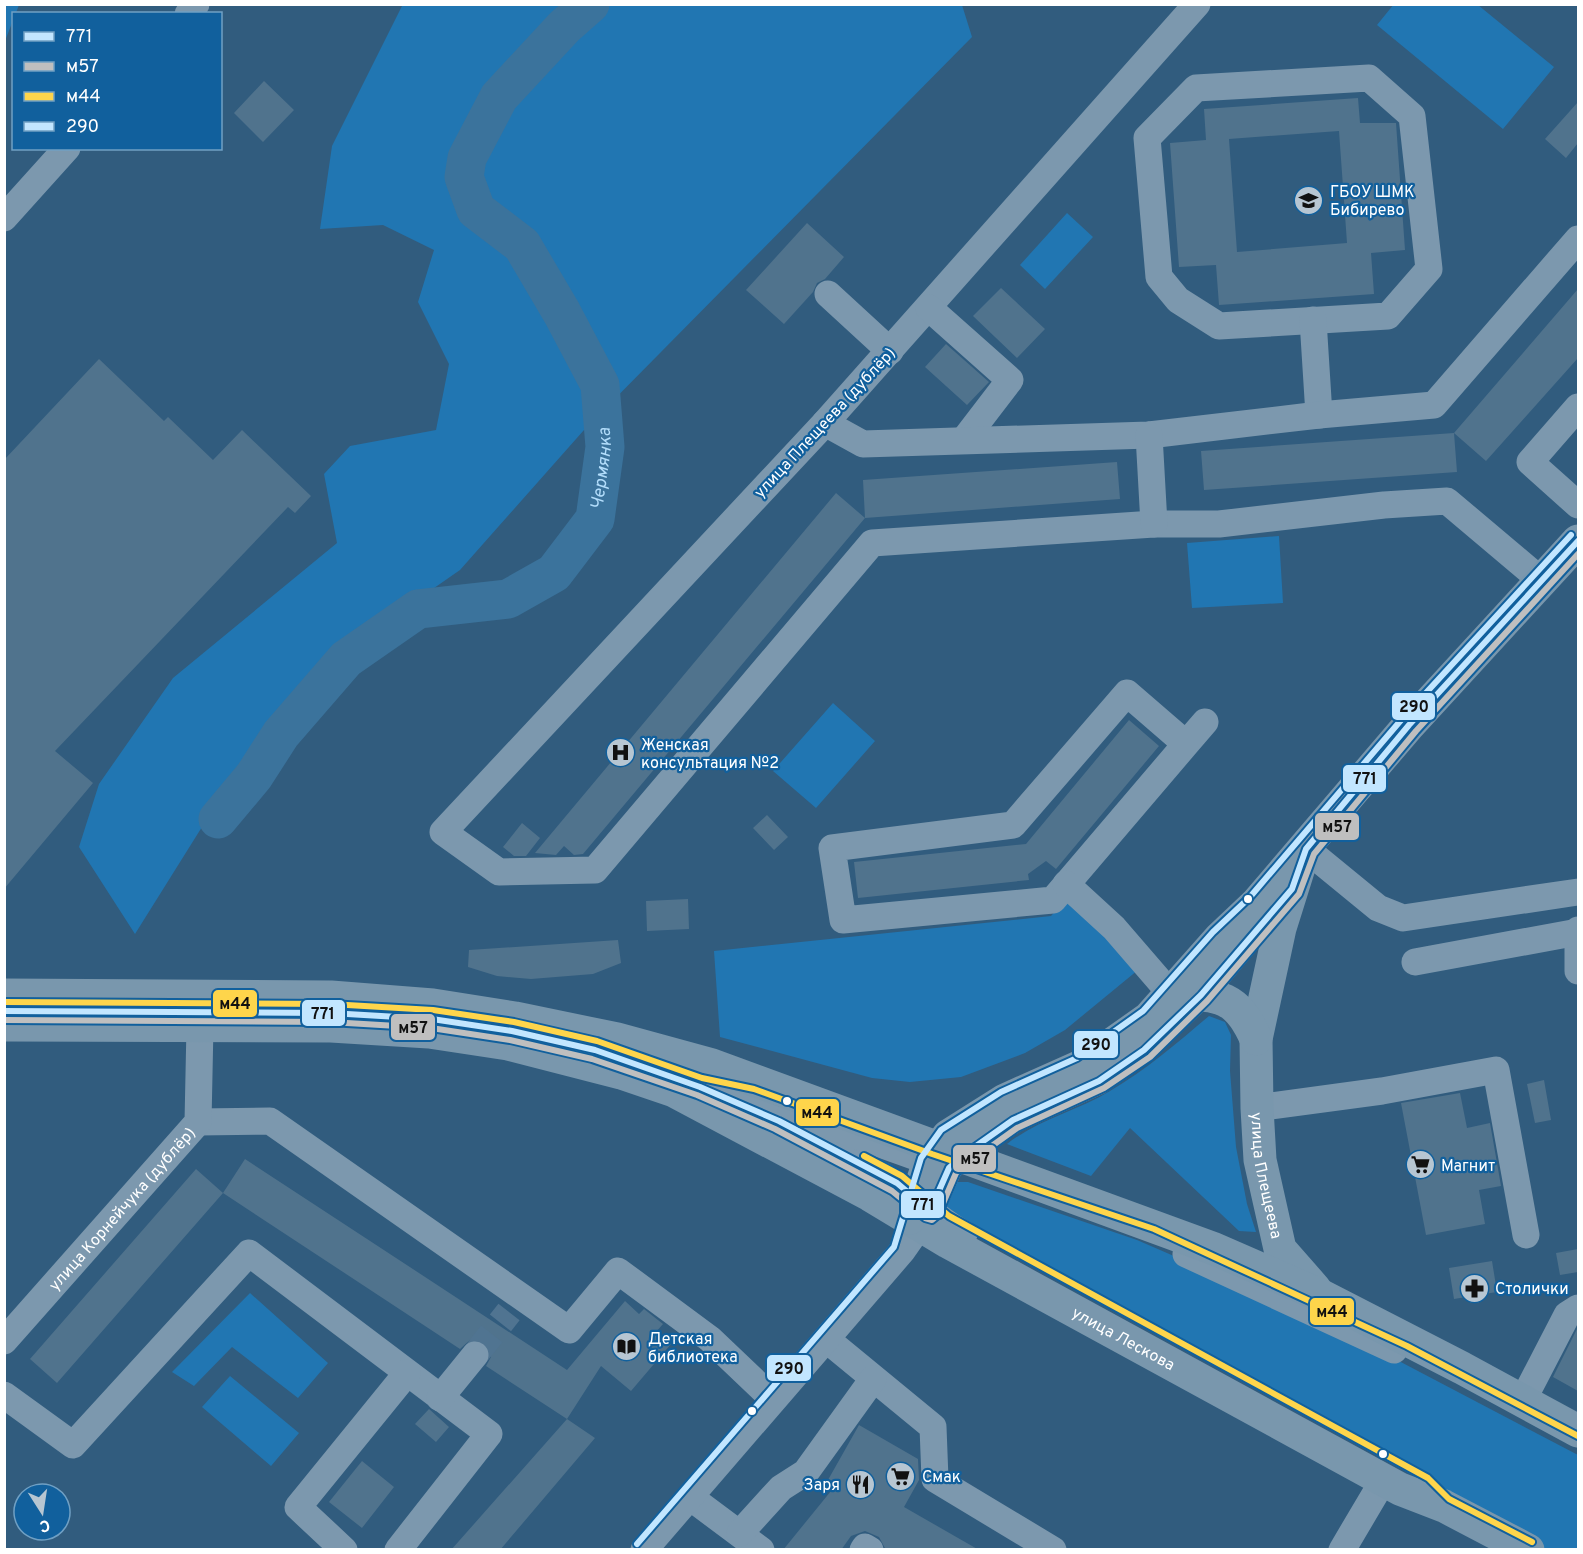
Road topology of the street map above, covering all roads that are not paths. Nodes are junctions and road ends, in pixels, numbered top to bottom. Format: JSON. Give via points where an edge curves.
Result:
{"nodes":[{"id":1,"x":1197,"y":4,"type":"edge"},
{"id":2,"x":65,"y":150,"type":"edge"},
{"id":3,"x":4,"y":218,"type":"edge"},
{"id":4,"x":1578,"y":239,"type":"edge"},
{"id":5,"x":828,"y":294,"type":"dead end"},
{"id":6,"x":929,"y":308,"type":"junction"},
{"id":7,"x":1313,"y":320,"type":"junction"},
{"id":8,"x":890,"y":351,"type":"junction"},
{"id":9,"x":1578,"y":406,"type":"edge"},
{"id":10,"x":1319,"y":415,"type":"junction"},
{"id":11,"x":825,"y":423,"type":"junction"},
{"id":12,"x":1149,"y":435,"type":"junction"},
{"id":13,"x":964,"y":440,"type":"junction"},
{"id":14,"x":1578,"y":505,"type":"edge"},
{"id":15,"x":1154,"y":524,"type":"junction"},
{"id":16,"x":1578,"y":541,"type":"edge"},
{"id":17,"x":1543,"y":582,"type":"junction"},
{"id":18,"x":1205,"y":722,"type":"dead end"},
{"id":19,"x":1186,"y":744,"type":"junction"},
{"id":20,"x":1306,"y":849,"type":"junction"},
{"id":21,"x":1066,"y":884,"type":"junction"},
{"id":22,"x":1292,"y":889,"type":"junction"},
{"id":23,"x":1578,"y":892,"type":"edge"},
{"id":24,"x":1578,"y":931,"type":"edge"},
{"id":25,"x":1415,"y":962,"type":"dead end"},
{"id":26,"x":1578,"y":965,"type":"edge"},
{"id":27,"x":1186,"y":994,"type":"junction"},
{"id":28,"x":4,"y":995,"type":"edge"},
{"id":29,"x":4,"y":1011,"type":"edge"},
{"id":30,"x":4,"y":1025,"type":"edge"},
{"id":31,"x":200,"y":1026,"type":"junction"},
{"id":32,"x":1256,"y":1039,"type":"junction"},
{"id":33,"x":706,"y":1076,"type":"junction"},
{"id":34,"x":1257,"y":1108,"type":"junction"},
{"id":35,"x":198,"y":1122,"type":"junction"},
{"id":36,"x":944,"y":1159,"type":"junction"},
{"id":37,"x":916,"y":1221,"type":"junction"},
{"id":38,"x":1526,"y":1235,"type":"dead end"},
{"id":39,"x":1320,"y":1295,"type":"junction"},
{"id":40,"x":1578,"y":1308,"type":"edge"},
{"id":41,"x":826,"y":1339,"type":"junction"},
{"id":42,"x":4,"y":1341,"type":"edge"},
{"id":43,"x":475,"y":1355,"type":"tunnel mouth"},
{"id":44,"x":407,"y":1373,"type":"junction"},
{"id":45,"x":873,"y":1379,"type":"junction"},
{"id":46,"x":4,"y":1395,"type":"edge"},
{"id":47,"x":440,"y":1398,"type":"junction"},
{"id":48,"x":773,"y":1399,"type":"junction"},
{"id":49,"x":1523,"y":1400,"type":"junction"},
{"id":50,"x":1578,"y":1431,"type":"edge"},
{"id":51,"x":1578,"y":1446,"type":"edge"},
{"id":52,"x":1384,"y":1479,"type":"junction"},
{"id":53,"x":690,"y":1497,"type":"junction"},
{"id":54,"x":1444,"y":1506,"type":"junction"},
{"id":55,"x":740,"y":1533,"type":"junction"},
{"id":56,"x":1353,"y":1546,"type":"edge"},
{"id":57,"x":344,"y":1550,"type":"edge"},
{"id":58,"x":398,"y":1550,"type":"edge"},
{"id":59,"x":644,"y":1550,"type":"edge"},
{"id":60,"x":761,"y":1550,"type":"edge"},
{"id":61,"x":863,"y":1550,"type":"edge"},
{"id":62,"x":870,"y":1550,"type":"edge"},
{"id":63,"x":1053,"y":1550,"type":"edge"},
{"id":64,"x":1528,"y":1550,"type":"edge"}],
"edges":[{"from":1,"to":6,"type":"street","name":"улица Плещеева (дублёр)"},
{"from":2,"to":3,"type":"street"},
{"from":4,"to":10,"type":"street","via":[[1434,405]]},
{"from":5,"to":8,"type":"street"},
{"from":6,"to":8,"type":"street","name":"улица Плещеева (дублёр)"},
{"from":6,"to":13,"type":"street","via":[[1010,380]]},
{"from":7,"to":7,"type":"street","via":[[1219,326],[1178,300],[1159,277],[1147,138],[1196,88],[1369,78],[1412,116],[1429,269],[1388,316]]},
{"from":7,"to":10,"type":"street"},
{"from":8,"to":11,"type":"street","name":"улица Плещеева (дублёр)"},
{"from":9,"to":14,"type":"street","via":[[1530,462]]},
{"from":10,"to":12,"type":"street"},
{"from":11,"to":13,"type":"street","via":[[863,444]]},
{"from":11,"to":15,"type":"street","name":"улица Плещеева (дублёр)","via":[[443,832],[499,872],[595,870],[872,543]]},
{"from":12,"to":13,"type":"street"},
{"from":12,"to":15,"type":"street"},
{"from":15,"to":17,"type":"street","via":[[1219,524],[1447,501]]},
{"from":16,"to":17,"type":"main road","name":"улица Плещеева"},
{"from":17,"to":20,"type":"main road","name":"улица Плещеева","via":[[1409,725]]},
{"from":18,"to":19,"type":"street"},
{"from":19,"to":21,"type":"street"},
{"from":19,"to":21,"type":"street","via":[[1127,693],[1013,825],[832,848],[843,920],[1053,900]]},
{"from":20,"to":22,"type":"main road","name":"улица Плещеева"},
{"from":20,"to":23,"type":"street","via":[[1378,908],[1403,918]]},
{"from":20,"to":27,"type":"main road","name":"улица Плещеева"},
{"from":21,"to":27,"type":"street"},
{"from":22,"to":27,"type":"street"},
{"from":22,"to":32,"type":"main road","name":"улица Плещеева"},
{"from":24,"to":25,"type":"street"},
{"from":24,"to":26,"type":"street"},
{"from":27,"to":32,"type":"main road","name":"улица Плещеева","via":[[1222,997],[1235,1004]]},
{"from":27,"to":36,"type":"main road","name":"улица Плещеева","via":[[1081,1066],[1005,1100],[948,1136]]},
{"from":28,"to":33,"type":"main road","via":[[331,997],[433,1005],[617,1039]]},
{"from":29,"to":33,"type":"street","via":[[330,1013],[432,1019],[512,1031]]},
{"from":30,"to":31,"type":"main road","name":"улица Лескова"},
{"from":31,"to":35,"type":"street","name":"улица Корнейчука (дублёр)"},
{"from":31,"to":37,"type":"main road","name":"улица Лескова","via":[[331,1026],[429,1032],[508,1044],[621,1073],[674,1091]]},
{"from":32,"to":34,"type":"main road","name":"улица Плещеева"},
{"from":33,"to":36,"type":"main road"},
{"from":33,"to":37,"type":"street","via":[[779,1121],[897,1184]]},
{"from":34,"to":38,"type":"street","via":[[1496,1070]]},
{"from":34,"to":39,"type":"main road","name":"улица Плещеева","via":[[1260,1160],[1280,1249]]},
{"from":35,"to":42,"type":"street","name":"улица Корнейчука (дублёр)"},
{"from":35,"to":48,"type":"street","via":[[270,1121],[515,1304],[569,1330],[618,1271],[710,1339]]},
{"from":36,"to":37,"type":"main road","name":"улица Плещеева"},
{"from":36,"to":39,"type":"main road","via":[[1212,1248]]},
{"from":36,"to":51,"type":"street","via":[[1150,1237],[1403,1354]]},
{"from":37,"to":41,"type":"street"},
{"from":37,"to":52,"type":"main road","name":"улица Лескова"},
{"from":37,"to":54,"type":"street","via":[[964,1234],[1416,1481]]},
{"from":39,"to":49,"type":"main road"},
{"from":40,"to":49,"type":"street","via":[[1567,1315]]},
{"from":41,"to":45,"type":"street"},
{"from":41,"to":48,"type":"street"},
{"from":43,"to":47,"type":"street"},
{"from":44,"to":46,"type":"street","via":[[249,1253],[73,1445]]},
{"from":44,"to":47,"type":"street"},
{"from":44,"to":57,"type":"street","via":[[298,1507]]},
{"from":45,"to":55,"type":"street","via":[[806,1472],[780,1488]]},
{"from":45,"to":63,"type":"street","via":[[933,1427],[935,1479]]},
{"from":47,"to":58,"type":"street","via":[[489,1434]]},
{"from":48,"to":53,"type":"street"},
{"from":49,"to":50,"type":"main road"},
{"from":52,"to":54,"type":"main road","name":"улица Лескова"},
{"from":52,"to":56,"type":"street"},
{"from":53,"to":55,"type":"street"},
{"from":53,"to":59,"type":"street"},
{"from":54,"to":64,"type":"main road","name":"улица Лескова"},
{"from":55,"to":60,"type":"street"},
{"from":61,"to":62,"type":"street"}]}
